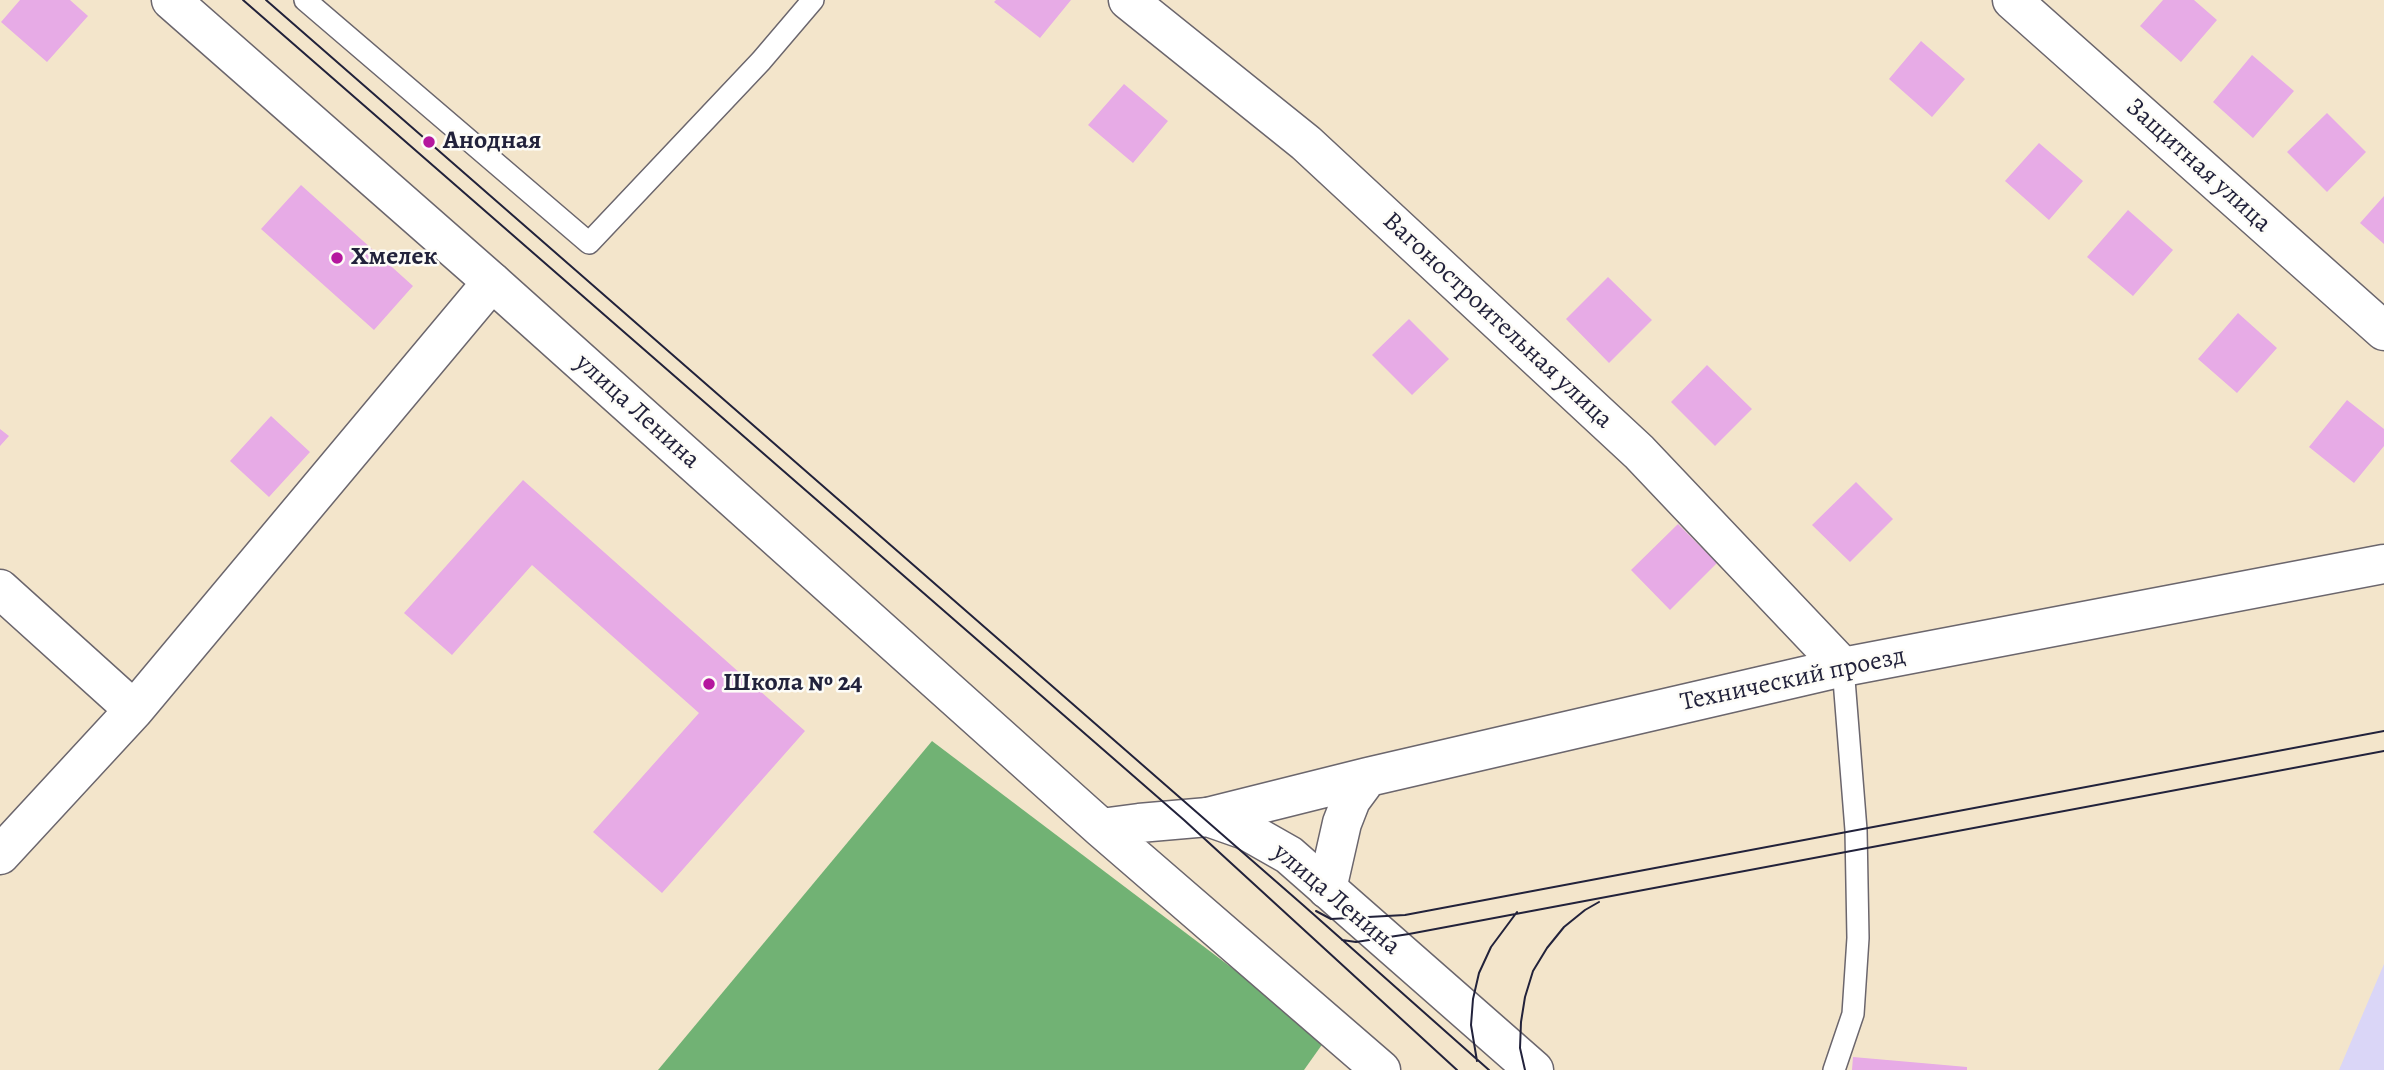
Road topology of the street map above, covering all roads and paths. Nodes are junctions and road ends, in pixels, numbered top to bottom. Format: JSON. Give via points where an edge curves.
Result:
{"nodes":[{"id":1,"x":171,"y":0,"type":"edge"},
{"id":2,"x":305,"y":0,"type":"edge"},
{"id":3,"x":813,"y":0,"type":"edge"},
{"id":4,"x":1128,"y":0,"type":"edge"},
{"id":5,"x":2012,"y":0,"type":"edge"},
{"id":6,"x":492,"y":282,"type":"junction"},
{"id":7,"x":2384,"y":331,"type":"edge"},
{"id":8,"x":2384,"y":565,"type":"edge"},
{"id":9,"x":0,"y":589,"type":"edge"},
{"id":10,"x":1843,"y":667,"type":"junction"},
{"id":11,"x":134,"y":710,"type":"junction"},
{"id":12,"x":1368,"y":777,"type":"junction"},
{"id":13,"x":1208,"y":817,"type":"junction"},
{"id":14,"x":1101,"y":828,"type":"junction"},
{"id":15,"x":0,"y":855,"type":"edge"},
{"id":16,"x":1327,"y":889,"type":"junction"},
{"id":17,"x":1381,"y":1070,"type":"edge"},
{"id":18,"x":1534,"y":1070,"type":"edge"},
{"id":19,"x":1834,"y":1070,"type":"edge"}],
"edges":[{"from":1,"to":6,"type":"street","name":"улица Ленина"},
{"from":2,"to":3,"type":"lane","via":[[589,243]]},
{"from":4,"to":10,"type":"street","name":"Вагоностроительная улица","via":[[1306,143],[1639,452]]},
{"from":5,"to":7,"type":"street","name":"Защитная улица"},
{"from":6,"to":11,"type":"street"},
{"from":6,"to":14,"type":"street","name":"улица Ленина"},
{"from":8,"to":10,"type":"street","name":"Технический проезд"},
{"from":9,"to":11,"type":"street"},
{"from":10,"to":12,"type":"street","name":"Технический проезд"},
{"from":10,"to":19,"type":"lane","via":[[1856,830],[1858,939],[1853,1014]]},
{"from":11,"to":15,"type":"street"},
{"from":12,"to":13,"type":"street","name":"Технический проезд"},
{"from":12,"to":16,"type":"street","via":[[1342,823]]},
{"from":13,"to":14,"type":"street","name":"улица Ленина"},
{"from":13,"to":16,"type":"street","name":"улица Ленина","via":[[1245,830],[1289,855]]},
{"from":14,"to":17,"type":"street","name":"улица Ленина"},
{"from":16,"to":18,"type":"street","name":"улица Ленина"}]}
